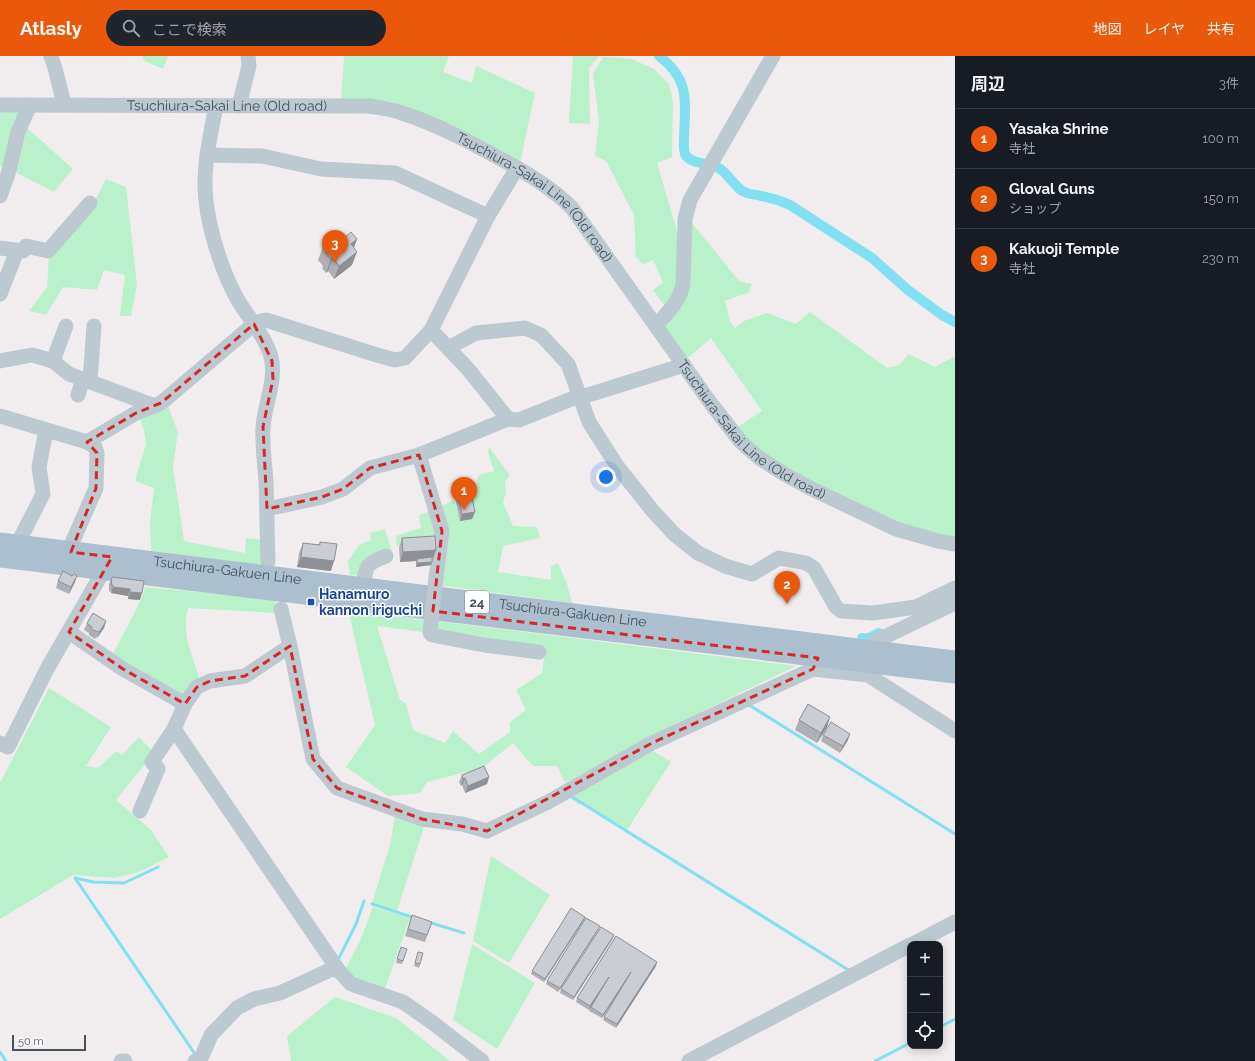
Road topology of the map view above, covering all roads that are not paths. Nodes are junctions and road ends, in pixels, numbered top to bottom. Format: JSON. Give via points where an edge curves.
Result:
{"nodes":[{"id":1,"x":51,"y":56,"type":"edge"},
{"id":2,"x":248,"y":56,"type":"edge"},
{"id":3,"x":773,"y":56,"type":"edge"},
{"id":4,"x":64,"y":104,"type":"junction"},
{"id":5,"x":0,"y":105,"type":"edge"},
{"id":6,"x":30,"y":105,"type":"junction"},
{"id":7,"x":216,"y":106,"type":"junction"},
{"id":8,"x":239,"y":106,"type":"junction"},
{"id":9,"x":207,"y":155,"type":"junction"},
{"id":10,"x":517,"y":168,"type":"junction"},
{"id":11,"x":0,"y":196,"type":"edge"},
{"id":12,"x":90,"y":203,"type":"dead end"},
{"id":13,"x":488,"y":216,"type":"junction"},
{"id":14,"x":0,"y":248,"type":"edge"},
{"id":15,"x":17,"y":251,"type":"junction"},
{"id":16,"x":0,"y":294,"type":"edge"},
{"id":17,"x":254,"y":324,"type":"junction"},
{"id":18,"x":66,"y":326,"type":"dead end"},
{"id":19,"x":94,"y":326,"type":"dead end"},
{"id":20,"x":656,"y":326,"type":"junction"},
{"id":21,"x":431,"y":330,"type":"junction"},
{"id":22,"x":448,"y":348,"type":"junction"},
{"id":23,"x":53,"y":361,"type":"junction"},
{"id":24,"x":0,"y":362,"type":"edge"},
{"id":25,"x":684,"y":365,"type":"junction"},
{"id":26,"x":87,"y":380,"type":"junction"},
{"id":27,"x":78,"y":395,"type":"dead end"},
{"id":28,"x":579,"y":396,"type":"junction"},
{"id":29,"x":155,"y":406,"type":"junction"},
{"id":30,"x":0,"y":416,"type":"edge"},
{"id":31,"x":508,"y":419,"type":"junction"},
{"id":32,"x":46,"y":430,"type":"junction"},
{"id":33,"x":87,"y":442,"type":"junction"},
{"id":34,"x":419,"y":455,"type":"junction"},
{"id":35,"x":267,"y":508,"type":"junction"},
{"id":36,"x":0,"y":542,"type":"edge"},
{"id":37,"x":955,"y":544,"type":"edge"},
{"id":38,"x":20,"y":545,"type":"junction"},
{"id":39,"x":71,"y":552,"type":"junction"},
{"id":40,"x":386,"y":556,"type":"dead end"},
{"id":41,"x":0,"y":558,"type":"edge"},
{"id":42,"x":268,"y":561,"type":"dead end"},
{"id":43,"x":104,"y":570,"type":"junction"},
{"id":44,"x":335,"y":585,"type":"junction"},
{"id":45,"x":363,"y":588,"type":"junction"},
{"id":46,"x":955,"y":588,"type":"edge"},
{"id":47,"x":955,"y":603,"type":"edge"},
{"id":48,"x":280,"y":609,"type":"dead end"},
{"id":49,"x":919,"y":613,"type":"junction"},
{"id":50,"x":70,"y":632,"type":"junction"},
{"id":51,"x":290,"y":646,"type":"junction"},
{"id":52,"x":540,"y":652,"type":"dead end"},
{"id":53,"x":817,"y":657,"type":"junction"},
{"id":54,"x":955,"y":660,"type":"edge"},
{"id":55,"x":868,"y":663,"type":"junction"},
{"id":56,"x":955,"y":674,"type":"edge"},
{"id":57,"x":185,"y":704,"type":"junction"},
{"id":58,"x":174,"y":729,"type":"junction"},
{"id":59,"x":955,"y":731,"type":"edge"},
{"id":60,"x":0,"y":743,"type":"edge"},
{"id":61,"x":140,"y":811,"type":"dead end"},
{"id":62,"x":955,"y":922,"type":"edge"},
{"id":63,"x":919,"y":941,"type":"edge"},
{"id":64,"x":907,"y":947,"type":"edge"},
{"id":65,"x":339,"y":971,"type":"junction"},
{"id":66,"x":200,"y":1059,"type":"edge"},
{"id":67,"x":121,"y":1061,"type":"edge"},
{"id":68,"x":125,"y":1061,"type":"edge"},
{"id":69,"x":482,"y":1061,"type":"edge"},
{"id":70,"x":689,"y":1061,"type":"edge"}],
"edges":[{"from":1,"to":4,"type":"street"},
{"from":2,"to":8,"type":"street","via":[[249,66]]},
{"from":3,"to":20,"type":"street","via":[[690,200],[685,219],[682,293]]},
{"from":4,"to":6,"type":"street","name":"Tsuchiura-Sakai Line (Old road)"},
{"from":4,"to":7,"type":"street","name":"Tsuchiura-Sakai Line (Old road)"},
{"from":5,"to":6,"type":"street","name":"Tsuchiura-Sakai Line (Old road)"},
{"from":6,"to":11,"type":"street","via":[[18,132]]},
{"from":7,"to":8,"type":"street","name":"Tsuchiura-Sakai Line (Old road)"},
{"from":7,"to":9,"type":"street"},
{"from":8,"to":10,"type":"street","name":"Tsuchiura-Sakai Line (Old road)","via":[[369,106],[395,111],[448,131]]},
{"from":9,"to":13,"type":"street","via":[[262,156],[321,169],[395,173]]},
{"from":9,"to":17,"type":"street","via":[[206,198],[214,240],[234,290]]},
{"from":10,"to":13,"type":"street"},
{"from":10,"to":20,"type":"street","name":"Tsuchiura-Sakai Line (Old road)","via":[[552,190],[572,208]]},
{"from":12,"to":15,"type":"street","via":[[48,251],[26,246],[23,251]]},
{"from":13,"to":21,"type":"street"},
{"from":14,"to":15,"type":"street"},
{"from":15,"to":16,"type":"street"},
{"from":17,"to":21,"type":"street","via":[[266,320],[395,360],[405,358]]},
{"from":17,"to":29,"type":"street","via":[[161,404]]},
{"from":17,"to":35,"type":"street","via":[[266,344],[272,361],[273,379],[263,427]]},
{"from":18,"to":23,"type":"street"},
{"from":19,"to":26,"type":"street"},
{"from":20,"to":25,"type":"street","name":"Tsuchiura-Sakai Line (Old road)"},
{"from":21,"to":22,"type":"street"},
{"from":22,"to":28,"type":"street","via":[[476,334],[525,328],[541,335],[568,364]]},
{"from":22,"to":31,"type":"street"},
{"from":23,"to":24,"type":"street","via":[[32,354]]},
{"from":23,"to":26,"type":"street","via":[[69,374]]},
{"from":25,"to":28,"type":"street"},
{"from":25,"to":37,"type":"street","name":"Tsuchiura-Sakai Line (Old road)","via":[[741,442],[758,457],[810,488],[896,529]]},
{"from":26,"to":27,"type":"street"},
{"from":26,"to":29,"type":"street"},
{"from":28,"to":31,"type":"street","via":[[519,420]]},
{"from":28,"to":49,"type":"street","via":[[588,422],[617,466],[674,534],[698,553],[725,566],[752,574],[779,558],[806,563],[814,568],[836,607],[842,612]]},
{"from":29,"to":33,"type":"street","via":[[136,413]]},
{"from":30,"to":32,"type":"street"},
{"from":31,"to":34,"type":"street"},
{"from":32,"to":33,"type":"street"},
{"from":32,"to":38,"type":"street","via":[[39,467],[43,494]]},
{"from":33,"to":39,"type":"street","via":[[95,447],[97,453],[96,488],[72,543]]},
{"from":34,"to":35,"type":"street","via":[[370,468],[343,489],[322,497]]},
{"from":34,"to":52,"type":"street","bridge":true,"via":[[442,531],[430,632],[432,635],[484,645]]},
{"from":35,"to":42,"type":"street"},
{"from":36,"to":38,"type":"main road","name":"Tsuchiura-Gakuen Line","number":"24"},
{"from":38,"to":39,"type":"main road","name":"Tsuchiura-Gakuen Line","number":"24"},
{"from":39,"to":44,"type":"main road","name":"Tsuchiura-Gakuen Line","number":"24"},
{"from":40,"to":45,"type":"street","via":[[367,566]]},
{"from":41,"to":43,"type":"main road","name":"Tsuchiura-Gakuen Line","number":"24"},
{"from":43,"to":44,"type":"main road","name":"Tsuchiura-Gakuen Line","number":"24"},
{"from":43,"to":50,"type":"street"},
{"from":44,"to":45,"type":"main road","name":"Tsuchiura-Gakuen Line","number":"24"},
{"from":44,"to":53,"type":"main road","name":"Tsuchiura-Gakuen Line","number":"24"},
{"from":45,"to":53,"type":"main road","name":"Tsuchiura-Gakuen Line","number":"24"},
{"from":46,"to":49,"type":"street"},
{"from":47,"to":49,"type":"street"},
{"from":48,"to":51,"type":"street"},
{"from":49,"to":55,"type":"street","via":[[874,642]]},
{"from":50,"to":57,"type":"street","via":[[123,669]]},
{"from":50,"to":60,"type":"street","via":[[47,669],[8,746]]},
{"from":51,"to":53,"type":"street","via":[[313,759],[337,788],[422,819],[462,824],[488,831],[548,802],[652,743]]},
{"from":51,"to":57,"type":"street","via":[[245,676],[210,681],[197,687]]},
{"from":53,"to":55,"type":"main road","name":"Tsuchiura-Gakuen Line","number":"24"},
{"from":53,"to":55,"type":"street"},
{"from":54,"to":55,"type":"main road","name":"Tsuchiura-Gakuen Line","number":"24"},
{"from":55,"to":56,"type":"main road","name":"Tsuchiura-Gakuen Line","number":"24"},
{"from":55,"to":59,"type":"street"},
{"from":57,"to":58,"type":"street"},
{"from":58,"to":61,"type":"street","via":[[152,762],[158,769]]},
{"from":58,"to":65,"type":"street"},
{"from":62,"to":63,"type":"street"},
{"from":64,"to":70,"type":"street"},
{"from":65,"to":66,"type":"street","via":[[332,968],[280,993],[254,999],[237,1008],[212,1035]]},
{"from":65,"to":69,"type":"street","via":[[351,984],[403,1002]]},
{"from":67,"to":68,"type":"street"}]}
